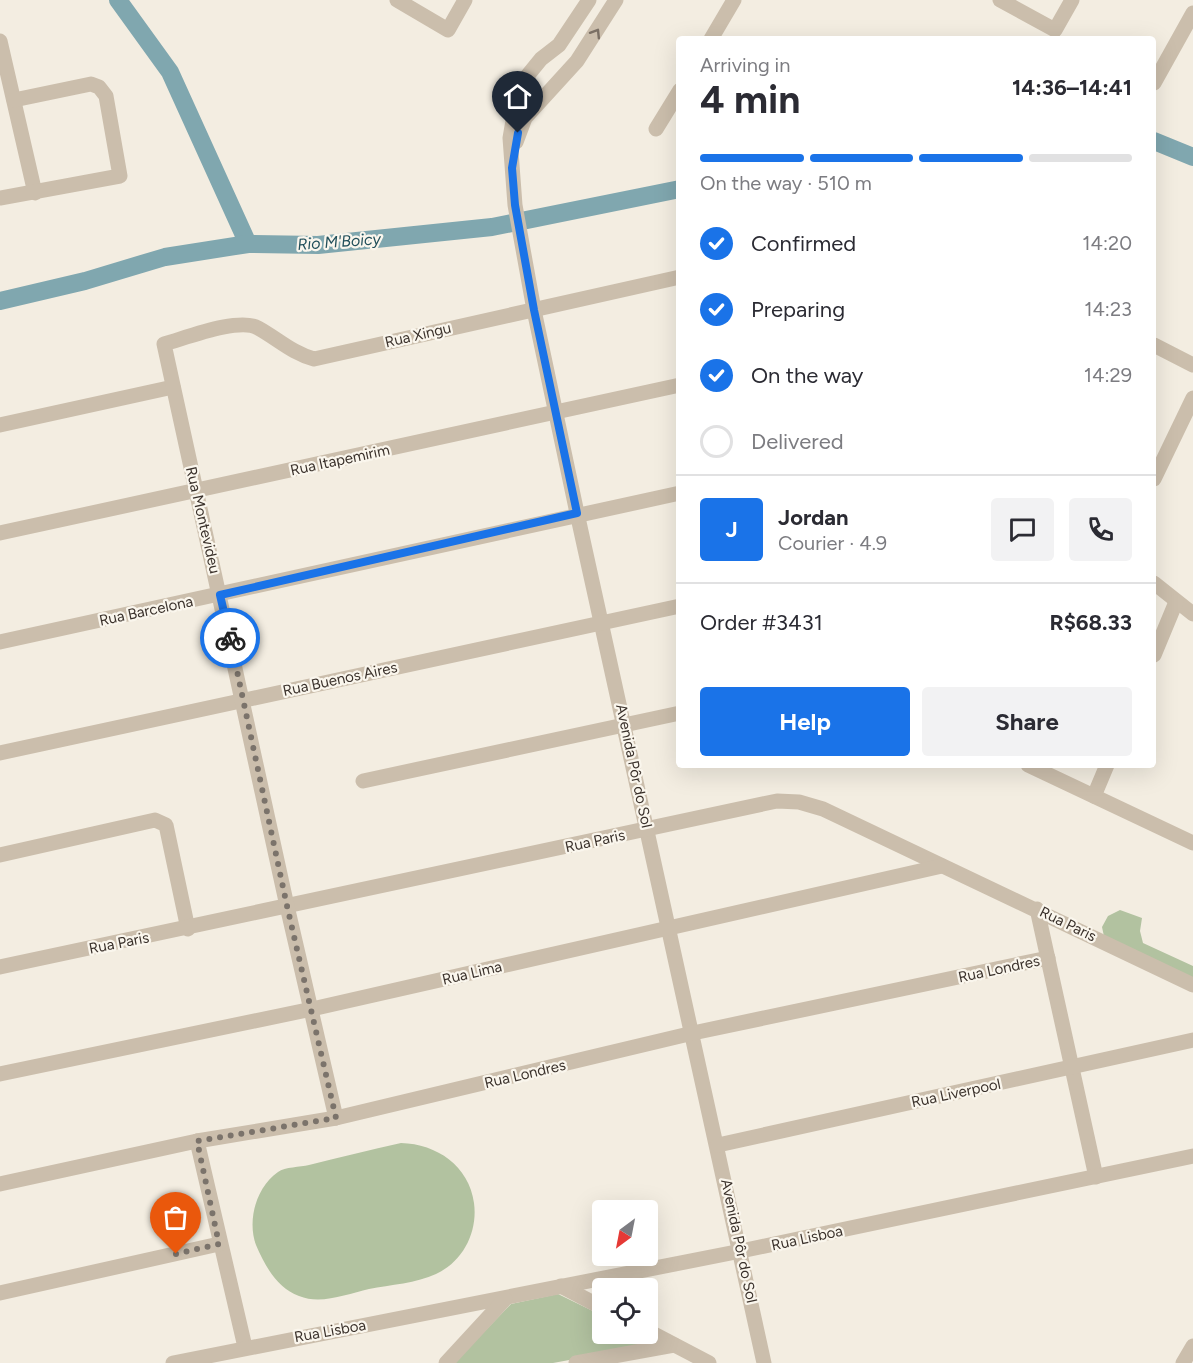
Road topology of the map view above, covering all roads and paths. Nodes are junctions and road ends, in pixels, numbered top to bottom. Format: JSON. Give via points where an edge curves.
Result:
{"nodes":[{"id":1,"x":397,"y":0,"type":"edge"},
{"id":2,"x":465,"y":0,"type":"edge"},
{"id":3,"x":589,"y":0,"type":"edge"},
{"id":4,"x":616,"y":0,"type":"edge"},
{"id":5,"x":734,"y":0,"type":"edge"},
{"id":6,"x":1000,"y":0,"type":"edge"},
{"id":7,"x":1071,"y":0,"type":"edge"},
{"id":8,"x":1193,"y":13,"type":"edge"},
{"id":9,"x":713,"y":36,"type":"edge"},
{"id":10,"x":0,"y":41,"type":"edge"},
{"id":11,"x":559,"y":45,"type":"junction"},
{"id":12,"x":577,"y":61,"type":"junction"},
{"id":13,"x":1156,"y":79,"type":"edge"},
{"id":14,"x":519,"y":86,"type":"junction"},
{"id":15,"x":543,"y":94,"type":"junction"},
{"id":16,"x":676,"y":96,"type":"edge"},
{"id":17,"x":14,"y":100,"type":"junction"},
{"id":18,"x":656,"y":129,"type":"dead end"},
{"id":19,"x":512,"y":168,"type":"junction"},
{"id":20,"x":35,"y":193,"type":"junction"},
{"id":21,"x":0,"y":198,"type":"edge"},
{"id":22,"x":676,"y":278,"type":"edge"},
{"id":23,"x":534,"y":310,"type":"junction"},
{"id":24,"x":164,"y":344,"type":"joint"},
{"id":25,"x":1156,"y":346,"type":"edge"},
{"id":26,"x":1193,"y":365,"type":"edge"},
{"id":27,"x":676,"y":386,"type":"edge"},
{"id":28,"x":173,"y":387,"type":"junction"},
{"id":29,"x":1193,"y":398,"type":"edge"},
{"id":30,"x":556,"y":412,"type":"junction"},
{"id":31,"x":0,"y":425,"type":"edge"},
{"id":32,"x":1156,"y":475,"type":"edge"},
{"id":33,"x":196,"y":491,"type":"junction"},
{"id":34,"x":676,"y":494,"type":"edge"},
{"id":35,"x":577,"y":513,"type":"junction"},
{"id":36,"x":0,"y":533,"type":"edge"},
{"id":37,"x":1156,"y":585,"type":"edge"},
{"id":38,"x":220,"y":595,"type":"junction"},
{"id":39,"x":1176,"y":602,"type":"junction"},
{"id":40,"x":676,"y":607,"type":"edge"},
{"id":41,"x":1193,"y":614,"type":"edge"},
{"id":42,"x":603,"y":622,"type":"junction"},
{"id":43,"x":0,"y":642,"type":"edge"},
{"id":44,"x":1156,"y":650,"type":"edge"},
{"id":45,"x":243,"y":700,"type":"junction"},
{"id":46,"x":676,"y":714,"type":"edge"},
{"id":47,"x":625,"y":725,"type":"junction"},
{"id":48,"x":0,"y":753,"type":"edge"},
{"id":49,"x":1034,"y":768,"type":"edge"},
{"id":50,"x":1106,"y":768,"type":"edge"},
{"id":51,"x":363,"y":781,"type":"dead end"},
{"id":52,"x":1094,"y":796,"type":"junction"},
{"id":53,"x":648,"y":830,"type":"junction"},
{"id":54,"x":1193,"y":843,"type":"edge"},
{"id":55,"x":0,"y":855,"type":"edge"},
{"id":56,"x":942,"y":866,"type":"junction"},
{"id":57,"x":287,"y":906,"type":"junction"},
{"id":58,"x":1037,"y":909,"type":"junction"},
{"id":59,"x":188,"y":928,"type":"junction"},
{"id":60,"x":669,"y":929,"type":"junction"},
{"id":61,"x":1048,"y":958,"type":"junction"},
{"id":62,"x":0,"y":967,"type":"edge"},
{"id":63,"x":1193,"y":985,"type":"edge"},
{"id":64,"x":312,"y":1009,"type":"junction"},
{"id":65,"x":693,"y":1033,"type":"junction"},
{"id":66,"x":1193,"y":1040,"type":"edge"},
{"id":67,"x":1072,"y":1067,"type":"junction"},
{"id":68,"x":0,"y":1074,"type":"edge"},
{"id":69,"x":336,"y":1118,"type":"junction"},
{"id":70,"x":197,"y":1141,"type":"junction"},
{"id":71,"x":718,"y":1145,"type":"junction"},
{"id":72,"x":1193,"y":1156,"type":"edge"},
{"id":73,"x":1096,"y":1177,"type":"junction"},
{"id":74,"x":0,"y":1185,"type":"edge"},
{"id":75,"x":219,"y":1244,"type":"junction"},
{"id":76,"x":741,"y":1251,"type":"junction"},
{"id":77,"x":561,"y":1286,"type":"junction"},
{"id":78,"x":0,"y":1293,"type":"edge"},
{"id":79,"x":505,"y":1299,"type":"junction"},
{"id":80,"x":592,"y":1302,"type":"edge"},
{"id":81,"x":658,"y":1336,"type":"edge"},
{"id":82,"x":674,"y":1345,"type":"junction"},
{"id":83,"x":245,"y":1347,"type":"junction"},
{"id":84,"x":173,"y":1363,"type":"edge"},
{"id":85,"x":446,"y":1363,"type":"edge"},
{"id":86,"x":576,"y":1363,"type":"edge"},
{"id":87,"x":709,"y":1363,"type":"edge"},
{"id":88,"x":764,"y":1363,"type":"edge"}],
"edges":[{"from":1,"to":2,"type":"street","via":[[448,30]]},
{"from":3,"to":11,"type":"street","name":"Avenida Pôr do Sol"},
{"from":12,"to":4,"type":"street","name":"Avenida Pôr do Sol","one_way":true},
{"from":5,"to":9,"type":"street"},
{"from":6,"to":7,"type":"street","via":[[1055,30]]},
{"from":8,"to":13,"type":"street"},
{"from":10,"to":17,"type":"street"},
{"from":11,"to":12,"type":"street"},
{"from":11,"to":14,"type":"street","name":"Avenida Pôr do Sol","via":[[541,59]]},
{"from":12,"to":15,"type":"street","name":"Avenida Pôr do Sol"},
{"from":14,"to":15,"type":"street","via":[[530,93]]},
{"from":14,"to":19,"type":"street","name":"Avenida Pôr do Sol","via":[[510,138]]},
{"from":15,"to":19,"type":"street","name":"Avenida Pôr do Sol","via":[[518,133]]},
{"from":16,"to":18,"type":"street"},
{"from":17,"to":20,"type":"street"},
{"from":17,"to":20,"type":"street","via":[[91,84],[106,96],[120,176]]},
{"from":19,"to":23,"type":"street","name":"Avenida Pôr do Sol"},
{"from":20,"to":21,"type":"street"},
{"from":22,"to":23,"type":"street","name":"Rua Xingu"},
{"from":23,"to":24,"type":"street","name":"Rua Xingu","via":[[314,358],[298,355],[256,326],[242,323]]},
{"from":23,"to":30,"type":"street","name":"Avenida Pôr do Sol"},
{"from":24,"to":28,"type":"street","name":"Rua Montevideu"},
{"from":25,"to":26,"type":"street"},
{"from":27,"to":30,"type":"street","name":"Rua Itapemirim"},
{"from":28,"to":31,"type":"street"},
{"from":28,"to":33,"type":"street","name":"Rua Montevideu"},
{"from":29,"to":32,"type":"street"},
{"from":30,"to":33,"type":"street","name":"Rua Itapemirim"},
{"from":30,"to":35,"type":"street","name":"Avenida Pôr do Sol"},
{"from":33,"to":36,"type":"street","name":"Rua Itapemirim"},
{"from":33,"to":38,"type":"street","name":"Rua Montevideu"},
{"from":34,"to":35,"type":"street","name":"Rua Barcelona"},
{"from":35,"to":38,"type":"street","name":"Rua Barcelona"},
{"from":35,"to":42,"type":"street","name":"Avenida Pôr do Sol"},
{"from":37,"to":39,"type":"street"},
{"from":38,"to":43,"type":"street","name":"Rua Barcelona"},
{"from":38,"to":45,"type":"street","name":"Rua Montevideu"},
{"from":39,"to":41,"type":"street"},
{"from":39,"to":44,"type":"street"},
{"from":40,"to":42,"type":"street","name":"Rua Buenos Aires"},
{"from":42,"to":45,"type":"street","name":"Rua Buenos Aires"},
{"from":42,"to":47,"type":"street","name":"Avenida Pôr do Sol"},
{"from":45,"to":48,"type":"street","name":"Rua Buenos Aires"},
{"from":45,"to":57,"type":"street","name":"Rua Montevideu"},
{"from":46,"to":47,"type":"street"},
{"from":47,"to":51,"type":"street"},
{"from":47,"to":53,"type":"street","name":"Avenida Pôr do Sol"},
{"from":49,"to":52,"type":"street"},
{"from":50,"to":52,"type":"street"},
{"from":52,"to":54,"type":"street"},
{"from":53,"to":56,"type":"street","name":"Rua Paris","via":[[777,801],[799,802],[823,809]]},
{"from":53,"to":57,"type":"street","name":"Rua Paris"},
{"from":53,"to":60,"type":"street","name":"Avenida Pôr do Sol"},
{"from":55,"to":59,"type":"street","via":[[155,820],[166,825]]},
{"from":56,"to":58,"type":"street","name":"Rua Paris"},
{"from":56,"to":60,"type":"street","name":"Rua Lima"},
{"from":57,"to":59,"type":"street","name":"Rua Paris"},
{"from":57,"to":64,"type":"street","name":"Rua Montevideu"},
{"from":58,"to":61,"type":"street"},
{"from":58,"to":63,"type":"street","name":"Rua Paris"},
{"from":59,"to":62,"type":"street","name":"Rua Paris"},
{"from":60,"to":64,"type":"street","name":"Rua Lima"},
{"from":60,"to":65,"type":"street","name":"Avenida Pôr do Sol"},
{"from":61,"to":65,"type":"street","name":"Rua Londres"},
{"from":61,"to":67,"type":"street"},
{"from":64,"to":68,"type":"street","name":"Rua Lima"},
{"from":64,"to":69,"type":"street","name":"Rua Montevideu"},
{"from":65,"to":69,"type":"street","name":"Rua Londres"},
{"from":65,"to":71,"type":"street","name":"Avenida Pôr do Sol"},
{"from":66,"to":67,"type":"street","name":"Rua Liverpool"},
{"from":67,"to":71,"type":"street","name":"Rua Liverpool"},
{"from":67,"to":73,"type":"street"},
{"from":69,"to":70,"type":"street","name":"Rua Londres"},
{"from":70,"to":74,"type":"street","name":"Rua Londres"},
{"from":70,"to":75,"type":"street"},
{"from":71,"to":76,"type":"street","name":"Avenida Pôr do Sol"},
{"from":72,"to":73,"type":"street","name":"Rua Lisboa"},
{"from":73,"to":76,"type":"street","name":"Rua Lisboa"},
{"from":75,"to":78,"type":"street"},
{"from":75,"to":83,"type":"street"},
{"from":76,"to":77,"type":"street","name":"Rua Lisboa"},
{"from":76,"to":88,"type":"street","name":"Avenida Pôr do Sol"},
{"from":77,"to":79,"type":"street","name":"Rua Lisboa"},
{"from":77,"to":80,"type":"street"},
{"from":79,"to":83,"type":"street","name":"Rua Lisboa"},
{"from":79,"to":85,"type":"street"},
{"from":81,"to":82,"type":"street"},
{"from":82,"to":86,"type":"street"},
{"from":82,"to":87,"type":"street"},
{"from":83,"to":84,"type":"street","name":"Rua Lisboa"}]}
